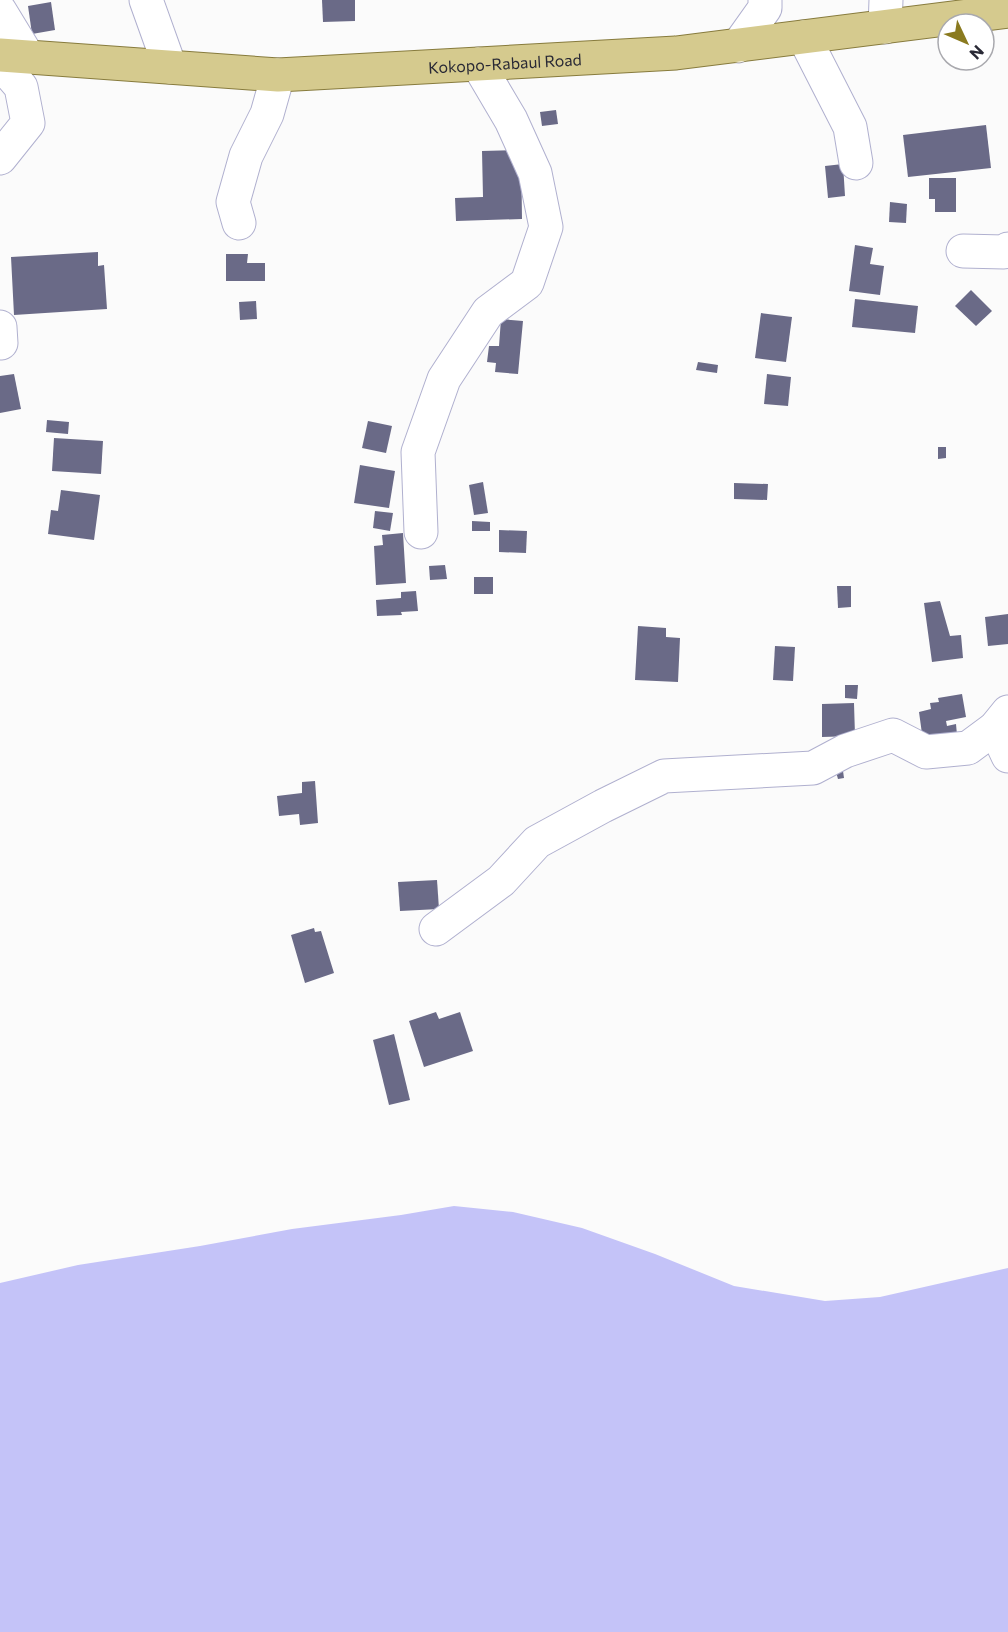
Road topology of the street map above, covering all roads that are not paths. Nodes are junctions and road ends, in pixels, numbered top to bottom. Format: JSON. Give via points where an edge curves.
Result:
{"nodes":[{"id":1,"x":146,"y":0,"type":"edge"},
{"id":2,"x":765,"y":0,"type":"edge"},
{"id":3,"x":0,"y":11,"type":"edge"},
{"id":4,"x":1008,"y":11,"type":"edge"},
{"id":5,"x":886,"y":13,"type":"edge"},
{"id":6,"x":804,"y":37,"type":"junction"},
{"id":7,"x":738,"y":45,"type":"junction"},
{"id":8,"x":9,"y":58,"type":"edge"},
{"id":9,"x":478,"y":64,"type":"junction"},
{"id":10,"x":170,"y":67,"type":"junction"},
{"id":11,"x":278,"y":75,"type":"junction"},
{"id":12,"x":0,"y":158,"type":"edge"},
{"id":13,"x":856,"y":164,"type":"dead end"},
{"id":14,"x":239,"y":223,"type":"dead end"},
{"id":15,"x":1008,"y":249,"type":"edge"},
{"id":16,"x":963,"y":251,"type":"dead end"},
{"id":17,"x":421,"y":532,"type":"dead end"},
{"id":18,"x":1004,"y":732,"type":"edge"},
{"id":19,"x":436,"y":929,"type":"dead end"}],
"edges":[{"from":1,"to":10,"type":"street"},
{"from":2,"to":7,"type":"street","via":[[765,8]]},
{"from":3,"to":8,"type":"street"},
{"from":4,"to":5,"type":"main road","name":"Kokopo-Rabaul Road"},
{"from":5,"to":6,"type":"main road","name":"Kokopo-Rabaul Road"},
{"from":6,"to":7,"type":"main road","name":"Kokopo-Rabaul Road"},
{"from":6,"to":13,"type":"street","via":[[850,127]]},
{"from":7,"to":9,"type":"main road","name":"Kokopo-Rabaul Road","via":[[676,53]]},
{"from":8,"to":10,"type":"main road","name":"Kokopo-Rabaul Road"},
{"from":8,"to":12,"type":"street","via":[[21,87],[28,123]]},
{"from":9,"to":11,"type":"main road","name":"Kokopo-Rabaul Road"},
{"from":9,"to":17,"type":"street","via":[[511,120],[535,173],[546,227],[527,283],[488,312],[444,379],[418,452]]},
{"from":10,"to":11,"type":"main road","name":"Kokopo-Rabaul Road"},
{"from":11,"to":14,"type":"street","via":[[267,114],[246,156],[234,202]]},
{"from":15,"to":16,"type":"street"},
{"from":18,"to":19,"type":"street","via":[[968,748],[926,752],[893,735],[845,751],[813,768],[664,777],[537,842],[501,881]]}]}
